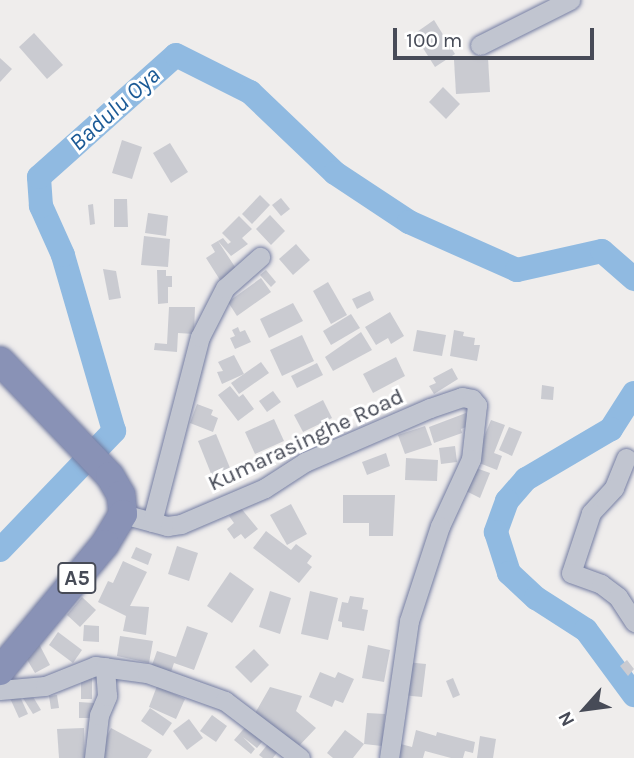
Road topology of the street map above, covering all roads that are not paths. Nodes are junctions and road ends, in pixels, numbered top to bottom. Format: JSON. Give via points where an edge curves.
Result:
{"nodes":[{"id":1,"x":570,"y":0,"type":"edge"},
{"id":2,"x":480,"y":45,"type":"dead end"},
{"id":3,"x":260,"y":257,"type":"dead end"},
{"id":4,"x":6,"y":368,"type":"edge"},
{"id":5,"x":626,"y":458,"type":"dead end"},
{"id":6,"x":123,"y":514,"type":"junction"},
{"id":7,"x":152,"y":522,"type":"junction"},
{"id":8,"x":634,"y":622,"type":"edge"},
{"id":9,"x":104,"y":667,"type":"junction"},
{"id":10,"x":0,"y":671,"type":"edge"},
{"id":11,"x":0,"y":690,"type":"edge"},
{"id":12,"x":94,"y":758,"type":"edge"},
{"id":13,"x":300,"y":758,"type":"edge"},
{"id":14,"x":389,"y":758,"type":"edge"}],
"edges":[{"from":1,"to":2,"type":"street"},
{"from":3,"to":7,"type":"street","via":[[225,288],[200,337]]},
{"from":4,"to":6,"type":"highway","via":[[110,476],[121,495]]},
{"from":5,"to":8,"type":"street","via":[[614,488],[591,513],[571,573],[601,584],[618,597]]},
{"from":6,"to":7,"type":"street","name":"Kumarasinghe Road"},
{"from":6,"to":10,"type":"highway","number":"A5","via":[[105,544]]},
{"from":7,"to":14,"type":"street","name":"Kumarasinghe Road","via":[[181,524],[265,488],[305,462],[430,408],[462,397],[472,399],[477,405],[471,459],[439,526],[409,621]]},
{"from":9,"to":11,"type":"street","via":[[95,666],[45,686]]},
{"from":9,"to":12,"type":"street","via":[[107,696],[99,715]]},
{"from":9,"to":13,"type":"street","via":[[147,673],[225,701]]}]}
